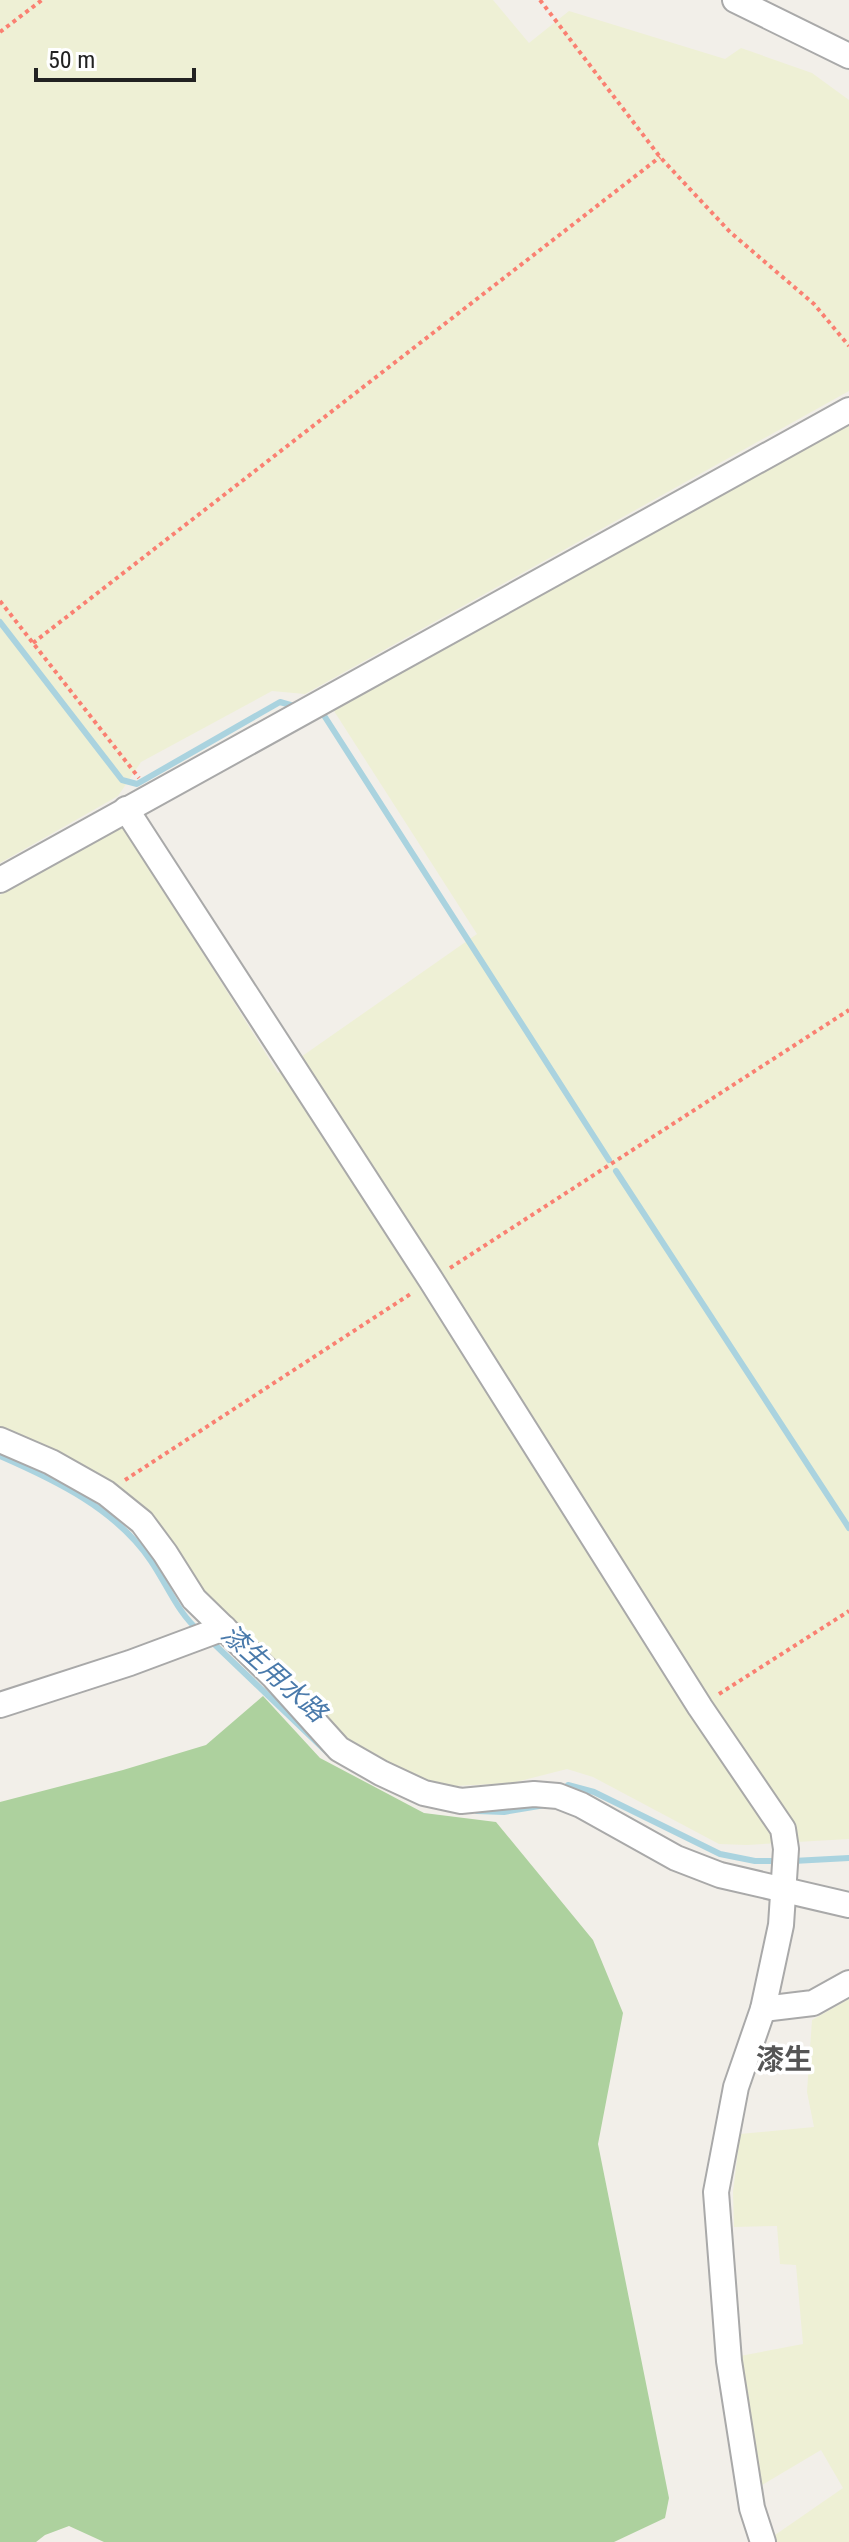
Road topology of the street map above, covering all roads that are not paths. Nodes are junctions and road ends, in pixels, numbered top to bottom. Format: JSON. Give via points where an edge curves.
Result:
{"nodes":[{"id":1,"x":735,"y":0,"type":"edge"},
{"id":2,"x":849,"y":56,"type":"edge"},
{"id":3,"x":849,"y":410,"type":"edge"},
{"id":4,"x":126,"y":809,"type":"junction"},
{"id":5,"x":0,"y":880,"type":"edge"},
{"id":6,"x":0,"y":1440,"type":"edge"},
{"id":7,"x":224,"y":1628,"type":"junction"},
{"id":8,"x":0,"y":1705,"type":"edge"},
{"id":9,"x":783,"y":1890,"type":"junction"},
{"id":10,"x":849,"y":1905,"type":"edge"},
{"id":11,"x":849,"y":1983,"type":"edge"},
{"id":12,"x":763,"y":2009,"type":"junction"},
{"id":13,"x":763,"y":2542,"type":"edge"}],
"edges":[{"from":1,"to":2,"type":"street"},
{"from":3,"to":4,"type":"street"},
{"from":4,"to":5,"type":"street"},
{"from":4,"to":9,"type":"street","via":[[783,1829]]},
{"from":6,"to":7,"type":"street","via":[[106,1493],[142,1522],[194,1599]]},
{"from":7,"to":8,"type":"street"},
{"from":7,"to":9,"type":"street","via":[[339,1749],[381,1773],[424,1793],[461,1801],[558,1796],[676,1858]]},
{"from":9,"to":10,"type":"street"},
{"from":9,"to":12,"type":"street"},
{"from":11,"to":12,"type":"street","via":[[813,2003]]},
{"from":12,"to":13,"type":"street","via":[[736,2087],[716,2192],[729,2361],[752,2508]]}]}
